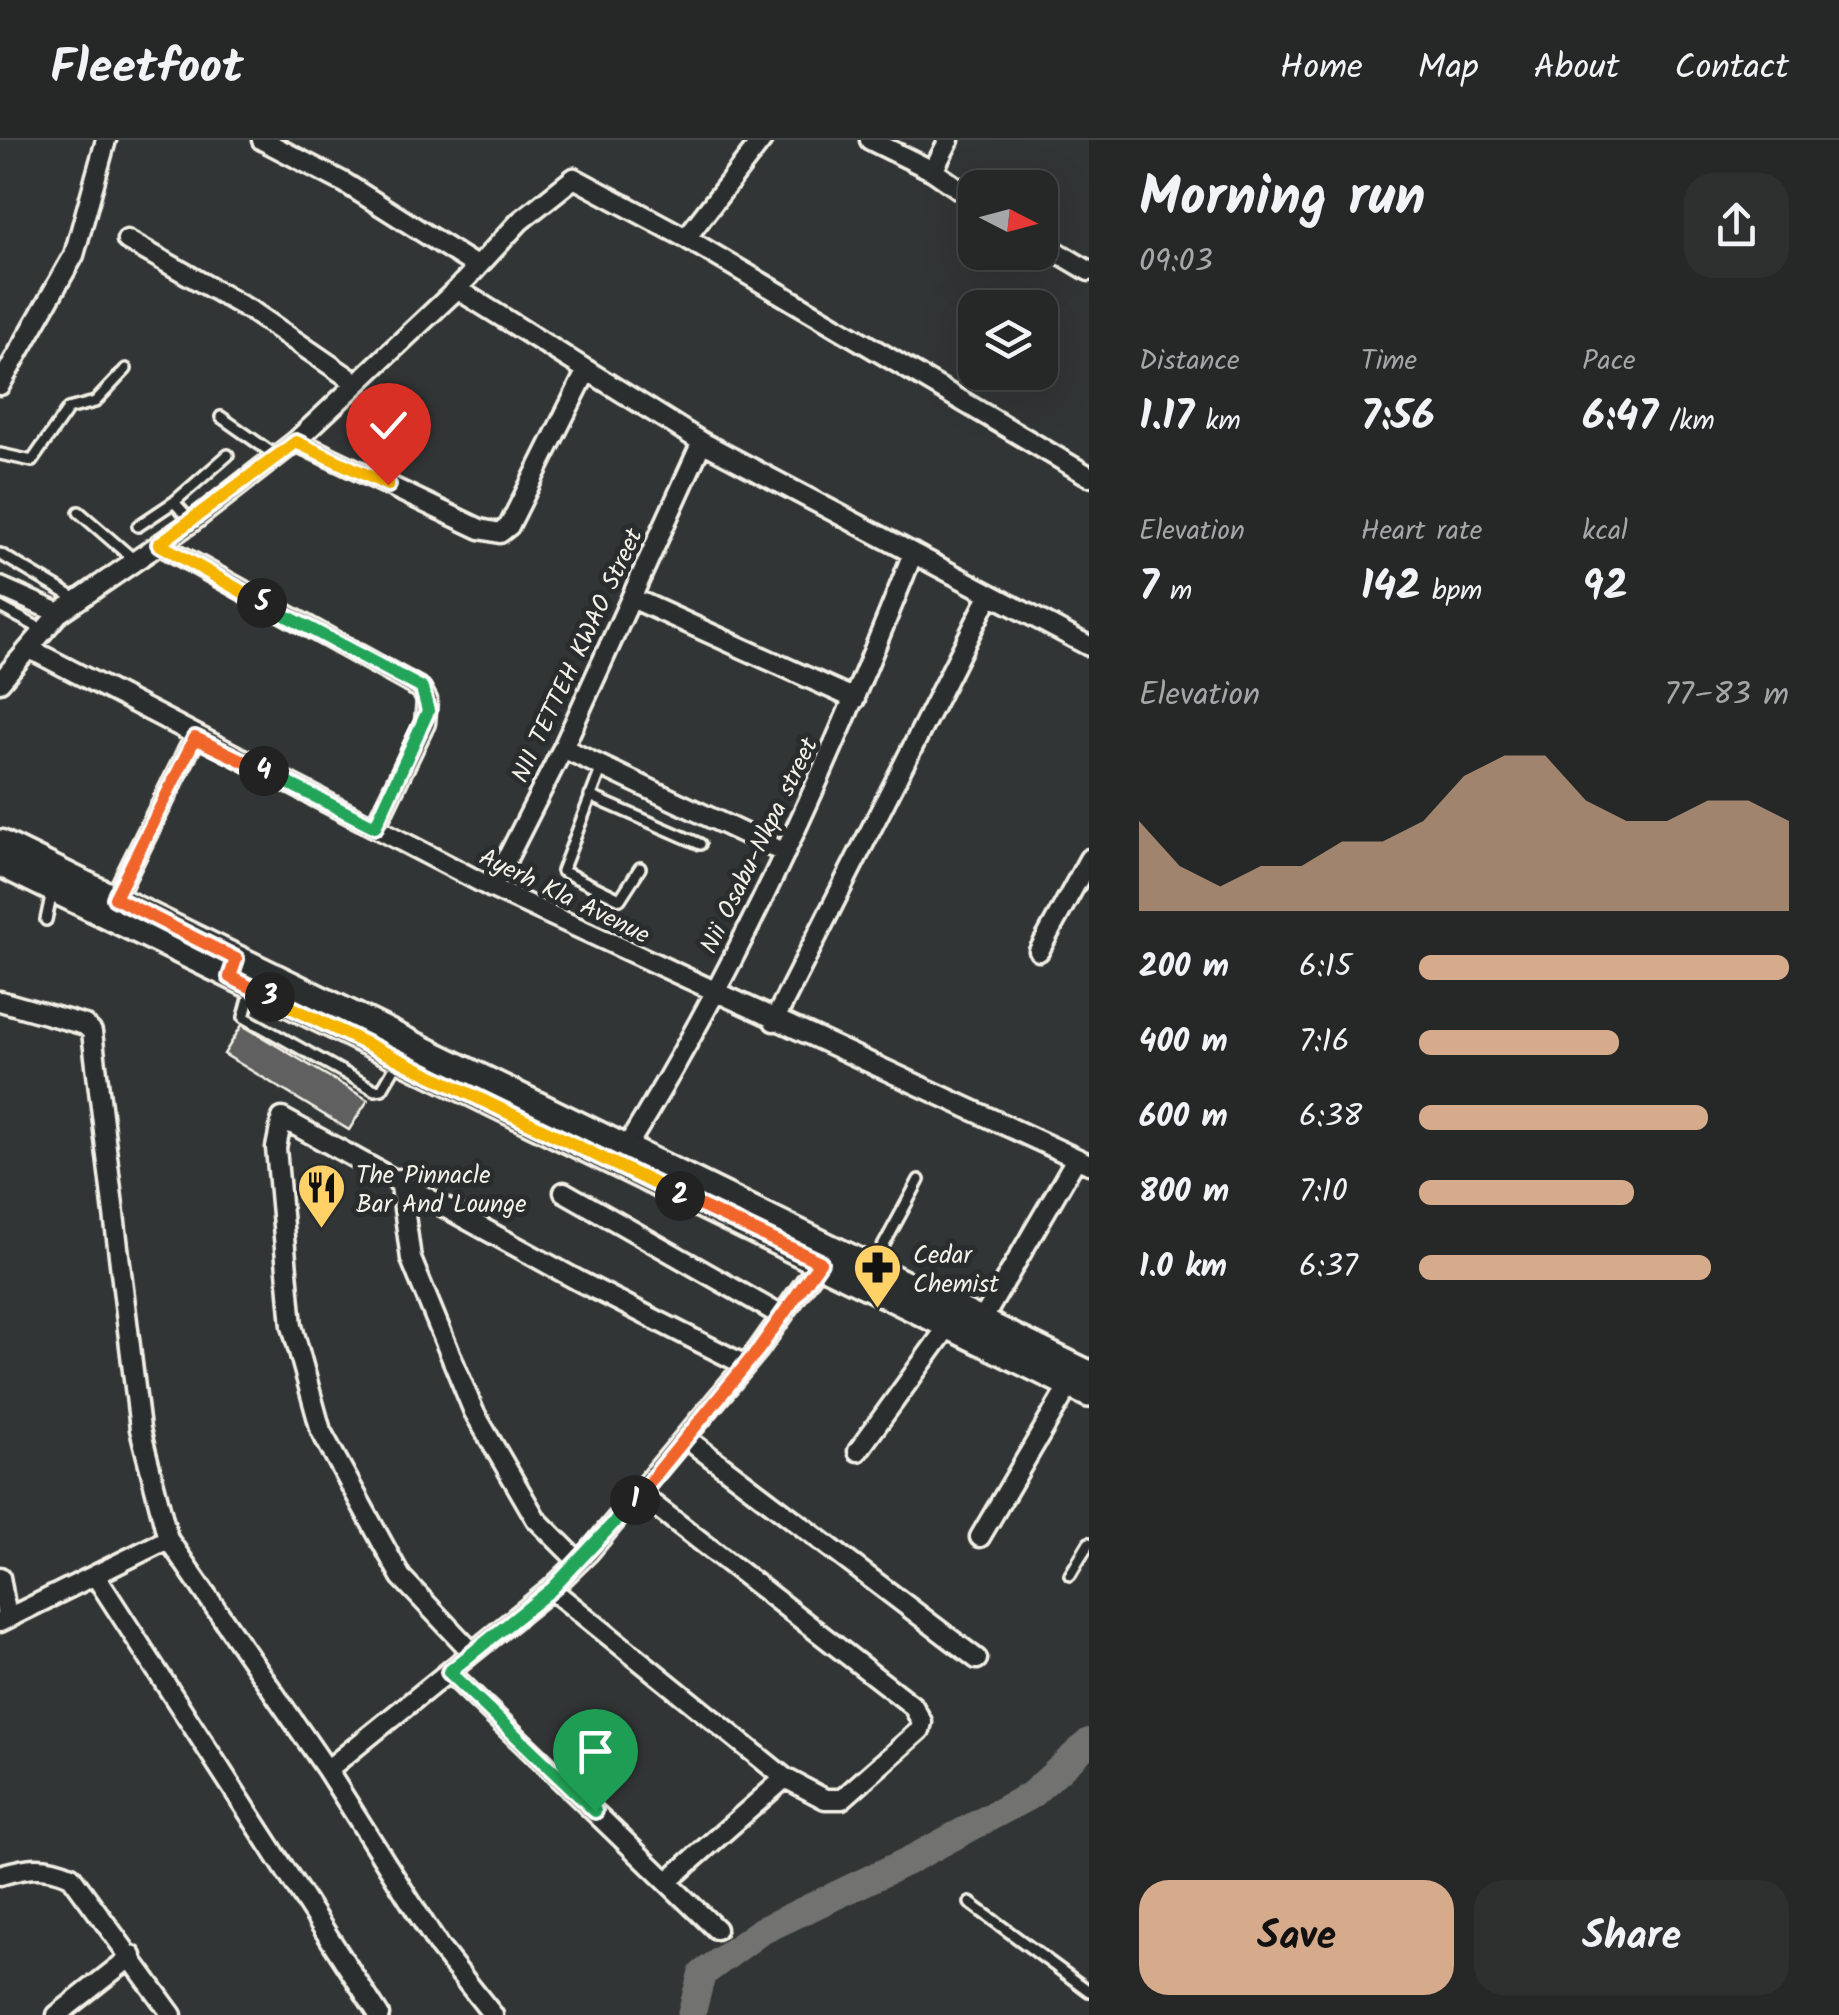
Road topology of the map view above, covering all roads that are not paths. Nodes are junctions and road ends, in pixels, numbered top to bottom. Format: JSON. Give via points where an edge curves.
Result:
{"nodes":[{"id":1,"x":106,"y":140,"type":"edge"},
{"id":2,"x":262,"y":140,"type":"edge"},
{"id":3,"x":762,"y":140,"type":"edge"},
{"id":4,"x":870,"y":140,"type":"edge"},
{"id":5,"x":949,"y":140,"type":"edge"},
{"id":6,"x":933,"y":170,"type":"junction"},
{"id":7,"x":958,"y":188,"type":"edge"},
{"id":8,"x":686,"y":238,"type":"junction"},
{"id":9,"x":127,"y":240,"type":"dead end"},
{"id":10,"x":1058,"y":253,"type":"edge"},
{"id":11,"x":476,"y":266,"type":"junction"},
{"id":12,"x":1089,"y":271,"type":"edge"},
{"id":13,"x":457,"y":288,"type":"junction"},
{"id":14,"x":126,"y":369,"type":"dead end"},
{"id":15,"x":587,"y":370,"type":"junction"},
{"id":16,"x":1,"y":381,"type":"edge"},
{"id":17,"x":355,"y":382,"type":"junction"},
{"id":18,"x":221,"y":416,"type":"dead end"},
{"id":19,"x":296,"y":442,"type":"junction"},
{"id":20,"x":702,"y":442,"type":"junction"},
{"id":21,"x":0,"y":454,"type":"edge"},
{"id":22,"x":228,"y":455,"type":"dead end"},
{"id":23,"x":277,"y":457,"type":"junction"},
{"id":24,"x":1089,"y":476,"type":"edge"},
{"id":25,"x":174,"y":502,"type":"junction"},
{"id":26,"x":79,"y":512,"type":"dead end"},
{"id":27,"x":192,"y":522,"type":"junction"},
{"id":28,"x":138,"y":526,"type":"dead end"},
{"id":29,"x":159,"y":544,"type":"junction"},
{"id":30,"x":0,"y":554,"type":"edge"},
{"id":31,"x":914,"y":554,"type":"junction"},
{"id":32,"x":133,"y":558,"type":"junction"},
{"id":33,"x":0,"y":587,"type":"edge"},
{"id":34,"x":990,"y":594,"type":"junction"},
{"id":35,"x":632,"y":598,"type":"junction"},
{"id":36,"x":78,"y":600,"type":"junction"},
{"id":37,"x":0,"y":607,"type":"edge"},
{"id":38,"x":59,"y":613,"type":"junction"},
{"id":39,"x":45,"y":631,"type":"junction"},
{"id":40,"x":1089,"y":646,"type":"edge"},
{"id":41,"x":30,"y":649,"type":"junction"},
{"id":42,"x":0,"y":682,"type":"edge"},
{"id":43,"x":855,"y":699,"type":"junction"},
{"id":44,"x":195,"y":738,"type":"junction"},
{"id":45,"x":562,"y":748,"type":"junction"},
{"id":46,"x":602,"y":766,"type":"junction"},
{"id":47,"x":590,"y":796,"type":"junction"},
{"id":48,"x":375,"y":827,"type":"junction"},
{"id":49,"x":0,"y":842,"type":"edge"},
{"id":50,"x":700,"y":844,"type":"dead end"},
{"id":51,"x":785,"y":852,"type":"junction"},
{"id":52,"x":1089,"y":858,"type":"edge"},
{"id":53,"x":0,"y":863,"type":"edge"},
{"id":54,"x":640,"y":868,"type":"dead end"},
{"id":55,"x":492,"y":888,"type":"junction"},
{"id":56,"x":52,"y":890,"type":"junction"},
{"id":57,"x":115,"y":898,"type":"junction"},
{"id":58,"x":46,"y":920,"type":"dead end"},
{"id":59,"x":1039,"y":951,"type":"dead end"},
{"id":60,"x":239,"y":975,"type":"junction"},
{"id":61,"x":713,"y":994,"type":"junction"},
{"id":62,"x":0,"y":1001,"type":"edge"},
{"id":63,"x":774,"y":1021,"type":"junction"},
{"id":64,"x":399,"y":1060,"type":"junction"},
{"id":65,"x":626,"y":1148,"type":"junction"},
{"id":66,"x":1083,"y":1162,"type":"edge"},
{"id":67,"x":400,"y":1179,"type":"junction"},
{"id":68,"x":918,"y":1180,"type":"dead end"},
{"id":69,"x":564,"y":1192,"type":"dead end"},
{"id":70,"x":820,"y":1262,"type":"junction"},
{"id":71,"x":872,"y":1268,"type":"junction"},
{"id":72,"x":782,"y":1316,"type":"junction"},
{"id":73,"x":981,"y":1322,"type":"junction"},
{"id":74,"x":947,"y":1328,"type":"junction"},
{"id":75,"x":746,"y":1366,"type":"junction"},
{"id":76,"x":1083,"y":1384,"type":"edge"},
{"id":77,"x":687,"y":1439,"type":"junction"},
{"id":78,"x":858,"y":1451,"type":"dead end"},
{"id":79,"x":640,"y":1494,"type":"junction"},
{"id":80,"x":980,"y":1537,"type":"dead end"},
{"id":81,"x":168,"y":1539,"type":"junction"},
{"id":82,"x":1089,"y":1543,"type":"edge"},
{"id":83,"x":579,"y":1562,"type":"junction"},
{"id":84,"x":95,"y":1575,"type":"junction"},
{"id":85,"x":1070,"y":1575,"type":"dead end"},
{"id":86,"x":0,"y":1576,"type":"edge"},
{"id":87,"x":552,"y":1589,"type":"junction"},
{"id":88,"x":3,"y":1620,"type":"edge"},
{"id":89,"x":471,"y":1651,"type":"junction"},
{"id":90,"x":978,"y":1659,"type":"dead end"},
{"id":91,"x":449,"y":1672,"type":"junction"},
{"id":92,"x":327,"y":1770,"type":"junction"},
{"id":93,"x":785,"y":1778,"type":"junction"},
{"id":94,"x":0,"y":1875,"type":"edge"},
{"id":95,"x":668,"y":1881,"type":"junction"},
{"id":96,"x":970,"y":1902,"type":"dead end"},
{"id":97,"x":716,"y":1929,"type":"dead end"},
{"id":98,"x":132,"y":1956,"type":"junction"},
{"id":99,"x":1089,"y":1991,"type":"edge"},
{"id":100,"x":57,"y":2015,"type":"edge"},
{"id":101,"x":172,"y":2015,"type":"edge"},
{"id":102,"x":379,"y":2015,"type":"edge"},
{"id":103,"x":493,"y":2015,"type":"edge"}],
"edges":[{"from":1,"to":16,"type":"street","via":[[74,255]]},
{"from":2,"to":11,"type":"street","via":[[345,183]]},
{"from":3,"to":8,"type":"street"},
{"from":4,"to":6,"type":"street"},
{"from":5,"to":6,"type":"street"},
{"from":6,"to":7,"type":"street"},
{"from":8,"to":11,"type":"street","via":[[574,178]]},
{"from":8,"to":24,"type":"street"},
{"from":9,"to":17,"type":"street","via":[[253,312]]},
{"from":10,"to":12,"type":"street"},
{"from":11,"to":13,"type":"street"},
{"from":13,"to":15,"type":"street"},
{"from":13,"to":17,"type":"street"},
{"from":14,"to":21,"type":"lane","via":[[99,398],[68,410],[32,461]]},
{"from":15,"to":19,"type":"street","via":[[500,533]]},
{"from":15,"to":20,"type":"street"},
{"from":17,"to":19,"type":"street"},
{"from":18,"to":23,"type":"lane"},
{"from":19,"to":23,"type":"street"},
{"from":20,"to":31,"type":"street"},
{"from":20,"to":35,"type":"street","name":"NII TETTEH KWAO Street"},
{"from":22,"to":25,"type":"lane"},
{"from":23,"to":27,"type":"street"},
{"from":25,"to":27,"type":"lane"},
{"from":25,"to":28,"type":"lane"},
{"from":26,"to":32,"type":"lane"},
{"from":27,"to":29,"type":"street"},
{"from":29,"to":32,"type":"street"},
{"from":29,"to":48,"type":"street","via":[[422,688],[426,723]]},
{"from":30,"to":36,"type":"lane"},
{"from":31,"to":34,"type":"street"},
{"from":31,"to":43,"type":"street","name":"Nii Osabu-Nkpa street"},
{"from":32,"to":36,"type":"street"},
{"from":33,"to":38,"type":"street"},
{"from":34,"to":40,"type":"street"},
{"from":34,"to":63,"type":"street"},
{"from":35,"to":43,"type":"street"},
{"from":35,"to":45,"type":"street","name":"NII TETTEH KWAO Street"},
{"from":36,"to":38,"type":"street"},
{"from":37,"to":39,"type":"lane"},
{"from":38,"to":39,"type":"street"},
{"from":39,"to":41,"type":"street"},
{"from":41,"to":42,"type":"street"},
{"from":41,"to":44,"type":"street","name":"Ayerh Kla Avenue"},
{"from":43,"to":51,"type":"street","name":"Nii Osabu-Nkpa street"},
{"from":44,"to":48,"type":"street","name":"Ayerh Kla Avenue"},
{"from":44,"to":57,"type":"street"},
{"from":45,"to":46,"type":"street"},
{"from":45,"to":55,"type":"street","name":"NII TETTEH KWAO Street"},
{"from":46,"to":47,"type":"lane"},
{"from":46,"to":51,"type":"street"},
{"from":47,"to":50,"type":"lane"},
{"from":47,"to":54,"type":"lane","via":[[562,871],[620,898]]},
{"from":48,"to":55,"type":"street","name":"Ayerh Kla Avenue"},
{"from":49,"to":57,"type":"main road"},
{"from":51,"to":61,"type":"street","name":"Nii Osabu-Nkpa street"},
{"from":52,"to":59,"type":"street"},
{"from":53,"to":56,"type":"main road"},
{"from":55,"to":61,"type":"street","name":"Ayerh Kla Avenue"},
{"from":56,"to":58,"type":"lane"},
{"from":56,"to":60,"type":"main road"},
{"from":57,"to":60,"type":"main road"},
{"from":60,"to":64,"type":"main road"},
{"from":60,"to":64,"type":"lane","via":[[244,1017],[375,1090]]},
{"from":60,"to":65,"type":"main road"},
{"from":61,"to":63,"type":"street","name":"Ayerh Kla Avenue"},
{"from":61,"to":65,"type":"street","name":"Nii Osabu-Nkpa street"},
{"from":62,"to":81,"type":"street","via":[[92,1032],[140,1429]]},
{"from":63,"to":66,"type":"street","name":"Ayerh Kla Avenue"},
{"from":64,"to":70,"type":"main road"},
{"from":65,"to":71,"type":"main road"},
{"from":66,"to":73,"type":"street"},
{"from":67,"to":75,"type":"street"},
{"from":67,"to":83,"type":"street","via":[[412,1260],[474,1412],[536,1519]]},
{"from":67,"to":89,"type":"street","via":[[288,1117],[279,1124],[292,1326],[321,1431],[401,1577]]},
{"from":68,"to":71,"type":"lane"},
{"from":69,"to":72,"type":"street"},
{"from":70,"to":72,"type":"street"},
{"from":70,"to":74,"type":"main road"},
{"from":71,"to":73,"type":"main road"},
{"from":72,"to":75,"type":"street"},
{"from":73,"to":76,"type":"main road"},
{"from":74,"to":76,"type":"main road"},
{"from":74,"to":78,"type":"street"},
{"from":75,"to":77,"type":"street"},
{"from":76,"to":80,"type":"street"},
{"from":77,"to":79,"type":"street"},
{"from":77,"to":90,"type":"street"},
{"from":79,"to":83,"type":"street"},
{"from":79,"to":93,"type":"street","via":[[919,1713],[920,1730],[842,1799],[825,1799]]},
{"from":81,"to":84,"type":"street"},
{"from":81,"to":92,"type":"street"},
{"from":82,"to":85,"type":"lane"},
{"from":83,"to":87,"type":"street"},
{"from":84,"to":88,"type":"street"},
{"from":84,"to":102,"type":"street"},
{"from":86,"to":88,"type":"street"},
{"from":87,"to":89,"type":"street"},
{"from":87,"to":93,"type":"street"},
{"from":89,"to":91,"type":"street"},
{"from":91,"to":92,"type":"street"},
{"from":91,"to":95,"type":"street"},
{"from":92,"to":103,"type":"street","via":[[440,1947]]},
{"from":93,"to":95,"type":"street"},
{"from":94,"to":98,"type":"street","via":[[31,1866],[70,1876]]},
{"from":95,"to":97,"type":"street"},
{"from":96,"to":99,"type":"lane"},
{"from":98,"to":100,"type":"street"},
{"from":98,"to":101,"type":"street"}]}
